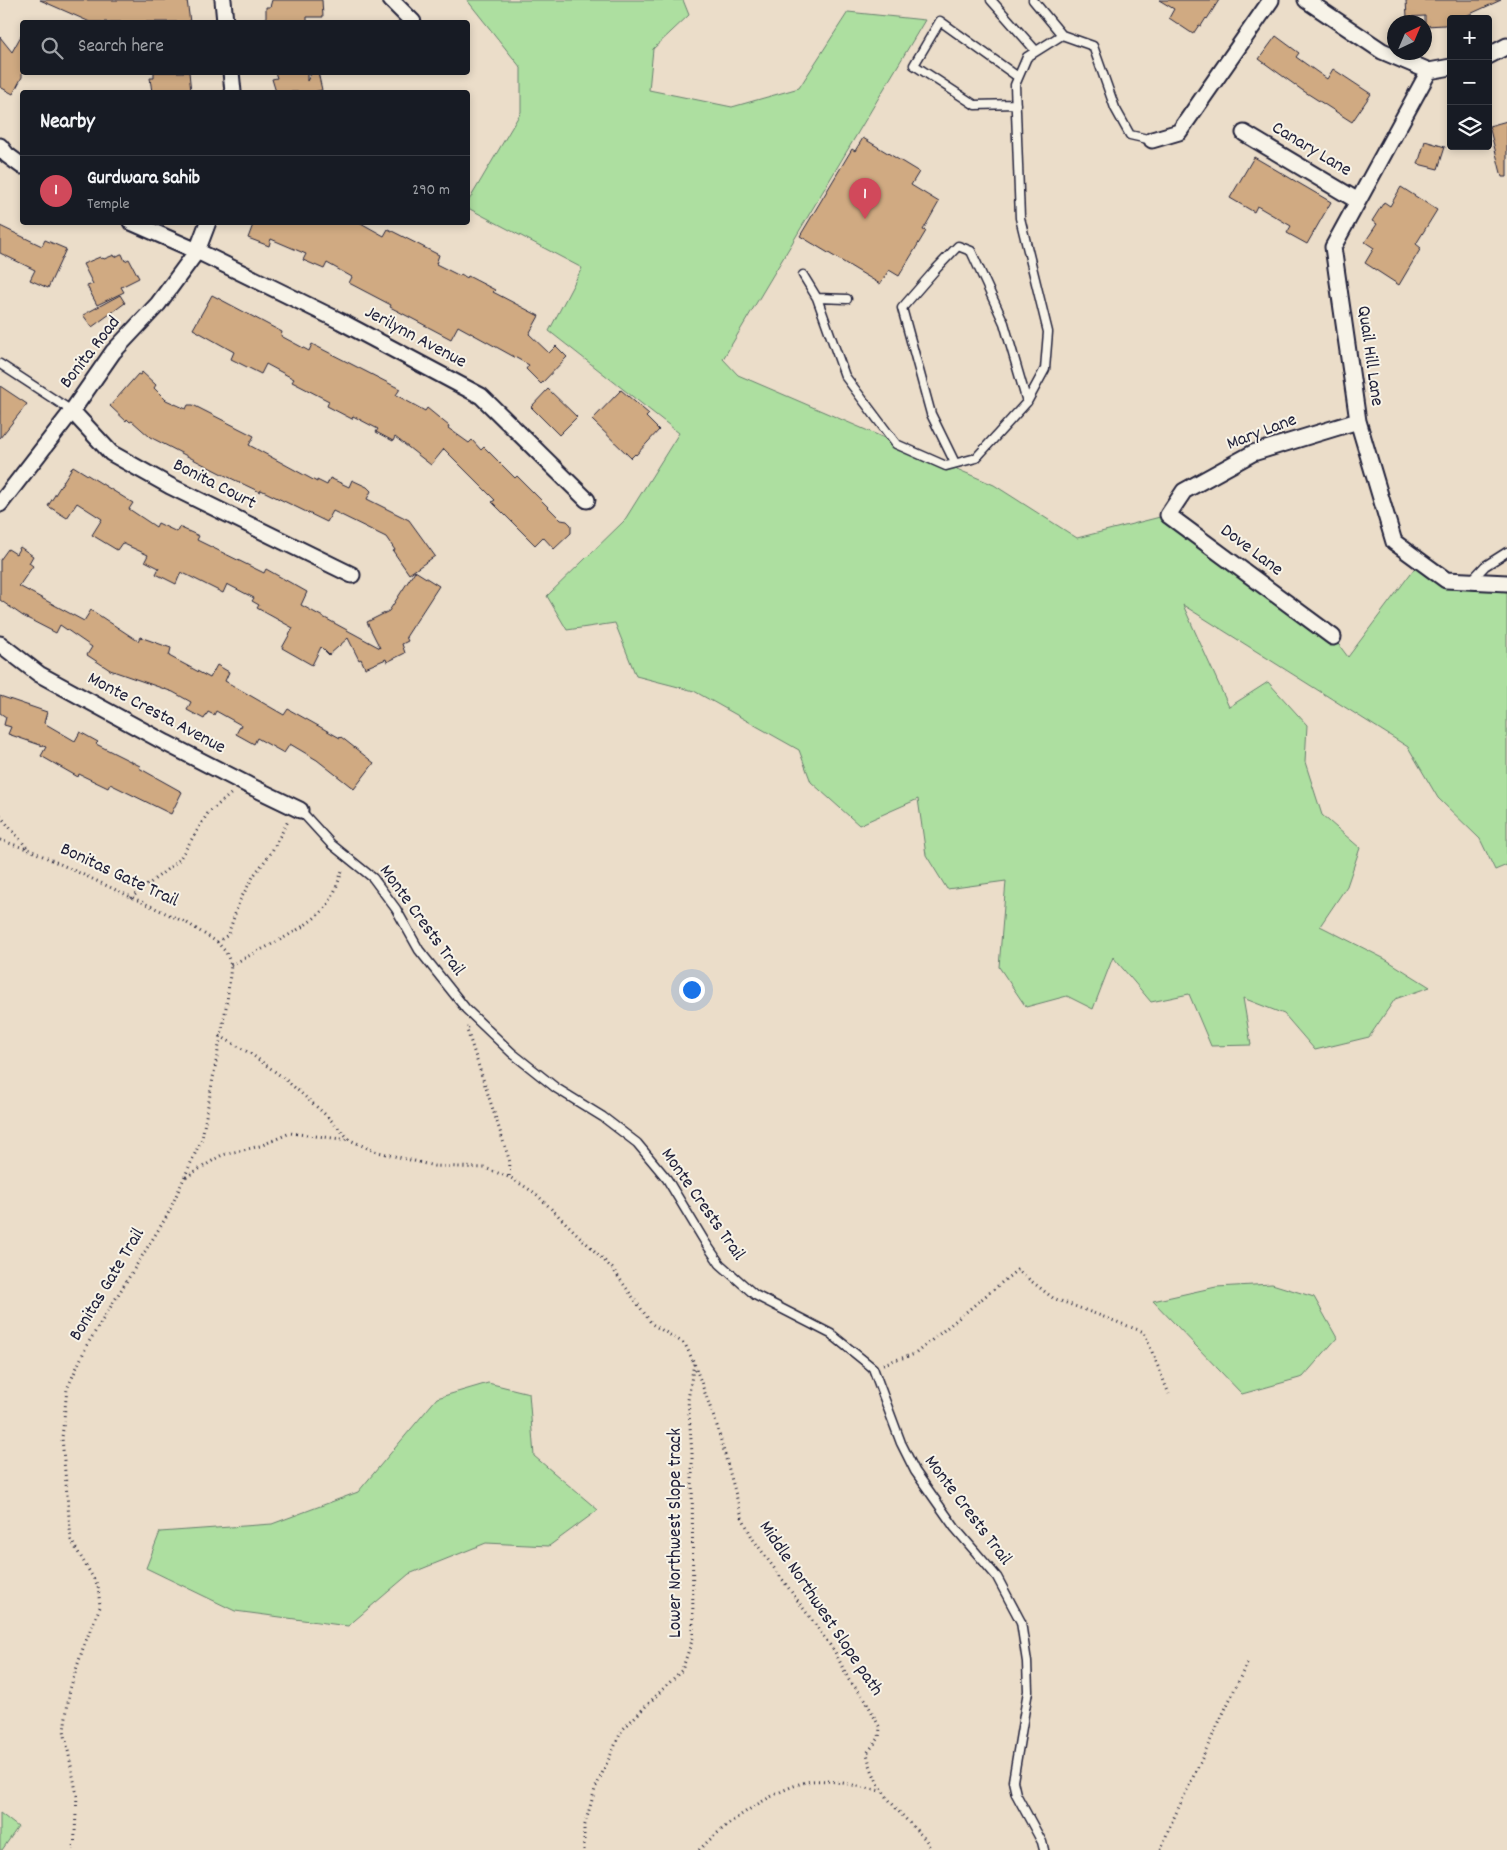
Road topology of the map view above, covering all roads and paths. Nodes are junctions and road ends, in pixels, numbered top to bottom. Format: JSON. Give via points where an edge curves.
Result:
{"nodes":[{"id":1,"x":223,"y":0,"type":"edge"},
{"id":2,"x":391,"y":0,"type":"edge"},
{"id":3,"x":990,"y":0,"type":"edge"},
{"id":4,"x":1033,"y":0,"type":"edge"},
{"id":5,"x":1271,"y":0,"type":"edge"},
{"id":6,"x":1306,"y":0,"type":"edge"},
{"id":7,"x":225,"y":20,"type":"edge"},
{"id":8,"x":411,"y":20,"type":"edge"},
{"id":9,"x":1062,"y":35,"type":"junction"},
{"id":10,"x":1507,"y":46,"type":"edge"},
{"id":11,"x":1036,"y":51,"type":"junction"},
{"id":12,"x":1492,"y":54,"type":"edge"},
{"id":13,"x":1447,"y":68,"type":"edge"},
{"id":14,"x":1429,"y":71,"type":"junction"},
{"id":15,"x":230,"y":75,"type":"edge"},
{"id":16,"x":1018,"y":76,"type":"junction"},
{"id":17,"x":233,"y":90,"type":"edge"},
{"id":18,"x":1016,"y":104,"type":"junction"},
{"id":19,"x":1244,"y":133,"type":"dead end"},
{"id":20,"x":1152,"y":140,"type":"joint"},
{"id":21,"x":0,"y":146,"type":"edge"},
{"id":22,"x":20,"y":165,"type":"edge"},
{"id":23,"x":1358,"y":201,"type":"junction"},
{"id":24,"x":137,"y":225,"type":"edge"},
{"id":25,"x":207,"y":225,"type":"edge"},
{"id":26,"x":197,"y":251,"type":"junction"},
{"id":27,"x":802,"y":275,"type":"dead end"},
{"id":28,"x":817,"y":298,"type":"junction"},
{"id":29,"x":847,"y":299,"type":"dead end"},
{"id":30,"x":0,"y":364,"type":"edge"},
{"id":31,"x":1026,"y":402,"type":"junction"},
{"id":32,"x":72,"y":411,"type":"junction"},
{"id":33,"x":1358,"y":421,"type":"junction"},
{"id":34,"x":955,"y":463,"type":"junction"},
{"id":35,"x":1184,"y":491,"type":"joint"},
{"id":36,"x":587,"y":500,"type":"dead end"},
{"id":37,"x":0,"y":504,"type":"edge"},
{"id":38,"x":1507,"y":552,"type":"edge"},
{"id":39,"x":352,"y":575,"type":"dead end"},
{"id":40,"x":1471,"y":581,"type":"junction"},
{"id":41,"x":1507,"y":583,"type":"edge"},
{"id":42,"x":1333,"y":637,"type":"dead end"},
{"id":43,"x":0,"y":644,"type":"edge"},
{"id":44,"x":243,"y":783,"type":"junction"},
{"id":45,"x":298,"y":808,"type":"junction"},
{"id":46,"x":0,"y":816,"type":"edge"},
{"id":47,"x":0,"y":840,"type":"edge"},
{"id":48,"x":30,"y":850,"type":"junction"},
{"id":49,"x":346,"y":855,"type":"junction"},
{"id":50,"x":131,"y":898,"type":"junction"},
{"id":51,"x":217,"y":942,"type":"junction"},
{"id":52,"x":231,"y":965,"type":"junction"},
{"id":53,"x":472,"y":1014,"type":"junction"},
{"id":54,"x":220,"y":1036,"type":"junction"},
{"id":55,"x":350,"y":1140,"type":"junction"},
{"id":56,"x":186,"y":1177,"type":"junction"},
{"id":57,"x":509,"y":1178,"type":"junction"},
{"id":58,"x":694,"y":1362,"type":"junction"},
{"id":59,"x":873,"y":1368,"type":"junction"},
{"id":60,"x":1169,"y":1394,"type":"dead end"},
{"id":61,"x":1248,"y":1661,"type":"dead end"},
{"id":62,"x":881,"y":1791,"type":"junction"},
{"id":63,"x":74,"y":1850,"type":"edge"},
{"id":64,"x":584,"y":1850,"type":"edge"},
{"id":65,"x":699,"y":1850,"type":"edge"},
{"id":66,"x":930,"y":1850,"type":"edge"},
{"id":67,"x":1044,"y":1850,"type":"edge"},
{"id":68,"x":1160,"y":1850,"type":"edge"}],
"edges":[{"from":1,"to":7,"type":"street"},
{"from":2,"to":8,"type":"street"},
{"from":3,"to":11,"type":"lane"},
{"from":4,"to":9,"type":"lane"},
{"from":5,"to":20,"type":"street","via":[[1178,132]]},
{"from":6,"to":14,"type":"street","via":[[1382,51]]},
{"from":9,"to":11,"type":"lane"},
{"from":9,"to":20,"type":"lane","via":[[1093,46],[1115,108],[1130,135]]},
{"from":10,"to":12,"type":"street"},
{"from":11,"to":16,"type":"lane","via":[[1027,56]]},
{"from":13,"to":14,"type":"street"},
{"from":14,"to":23,"type":"street","name":"Quail Hill Lane"},
{"from":15,"to":17,"type":"street"},
{"from":16,"to":18,"type":"lane"},
{"from":16,"to":18,"type":"lane","via":[[940,21],[914,65],[975,105]]},
{"from":18,"to":31,"type":"lane","via":[[1020,218],[1048,332],[1045,369]]},
{"from":19,"to":23,"type":"street","name":"Canary Lane"},
{"from":21,"to":22,"type":"street"},
{"from":23,"to":33,"type":"street","name":"Quail Hill Lane","via":[[1333,247]]},
{"from":24,"to":26,"type":"street","name":"Jerilynn Avenue"},
{"from":25,"to":26,"type":"street","name":"Bonita Road"},
{"from":26,"to":32,"type":"street","name":"Bonita Road","via":[[158,304],[113,352]]},
{"from":26,"to":36,"type":"street","name":"Jerilynn Avenue","via":[[340,321],[481,396]]},
{"from":27,"to":28,"type":"lane"},
{"from":28,"to":29,"type":"lane"},
{"from":28,"to":34,"type":"lane","via":[[845,376],[896,444],[946,466]]},
{"from":30,"to":32,"type":"lane"},
{"from":31,"to":34,"type":"lane","via":[[976,458]]},
{"from":31,"to":34,"type":"lane","via":[[1004,323],[971,251],[958,246],[902,308],[931,414]]},
{"from":32,"to":37,"type":"street","name":"Bonita Road"},
{"from":32,"to":39,"type":"street","name":"Bonita Court","via":[[111,452],[170,486]]},
{"from":33,"to":35,"type":"street","name":"Mary Lane","via":[[1253,453]]},
{"from":33,"to":40,"type":"street","name":"Quail Hill Lane","via":[[1394,542],[1446,580]]},
{"from":35,"to":42,"type":"street","name":"Dove Lane","via":[[1168,515]]},
{"from":38,"to":40,"type":"lane","via":[[1485,566]]},
{"from":40,"to":41,"type":"street","name":"Quail Hill Lane"},
{"from":43,"to":44,"type":"street","name":"Monte Cresta Avenue","via":[[39,674]]},
{"from":44,"to":45,"type":"street","name":"Monte Cresta Avenue"},
{"from":44,"to":50,"type":"path","via":[[208,813],[179,860]]},
{"from":45,"to":49,"type":"lane","name":"Monte Crests Trail","via":[[331,844]]},
{"from":45,"to":51,"type":"path","via":[[239,902],[228,935]]},
{"from":46,"to":48,"type":"path","name":"Bonitas Gate Trail"},
{"from":47,"to":48,"type":"path","name":"Bonitas Gate Trail"},
{"from":48,"to":50,"type":"path","name":"Bonitas Gate Trail"},
{"from":49,"to":52,"type":"path","via":[[328,905],[308,924]]},
{"from":49,"to":53,"type":"lane","name":"Monte Crests Trail","via":[[373,878],[396,909],[419,950]]},
{"from":50,"to":51,"type":"path","name":"Bonitas Gate Trail","via":[[187,923]]},
{"from":51,"to":52,"type":"path","name":"Bonitas Gate Trail"},
{"from":52,"to":54,"type":"path","name":"Bonitas Gate Trail"},
{"from":53,"to":57,"type":"path","via":[[467,1030],[510,1162]]},
{"from":53,"to":59,"type":"lane","name":"Monte Crests Trail","via":[[556,1088],[637,1143],[667,1179],[720,1264],[755,1296],[832,1334]]},
{"from":54,"to":55,"type":"path","name":"Middle Northwest Slope path","via":[[285,1079]]},
{"from":54,"to":56,"type":"path","name":"Bonitas Gate Trail","via":[[202,1138]]},
{"from":55,"to":56,"type":"path","via":[[290,1133],[260,1146],[222,1155]]},
{"from":55,"to":57,"type":"path","name":"Middle Northwest Slope path","via":[[374,1152],[434,1166],[485,1168]]},
{"from":56,"to":63,"type":"path","name":"Bonitas Gate Trail","via":[[167,1216],[87,1345],[67,1389],[62,1438],[71,1540],[98,1586],[100,1607],[70,1689],[64,1730],[78,1796]]},
{"from":57,"to":58,"type":"path","name":"Middle Northwest Slope path","via":[[534,1193],[612,1268],[652,1324],[685,1344]]},
{"from":58,"to":62,"type":"path","name":"Middle Northwest Slope path","via":[[717,1426],[742,1517],[753,1539],[835,1652],[880,1728],[880,1738],[868,1753],[869,1764]]},
{"from":58,"to":64,"type":"path","name":"Lower Northwest Slope track","via":[[688,1400],[692,1453],[693,1638],[682,1670],[622,1730],[595,1789],[584,1828]]},
{"from":59,"to":60,"type":"path","via":[[915,1354],[1017,1270],[1054,1298],[1144,1332]]},
{"from":59,"to":67,"type":"lane","name":"Monte Crests Trail","via":[[915,1471],[950,1522],[997,1577],[1021,1622],[1028,1691],[1013,1781],[1016,1794]]},
{"from":61,"to":68,"type":"path"},
{"from":62,"to":65,"type":"path","via":[[828,1782],[797,1784],[733,1819]]},
{"from":62,"to":66,"type":"path","name":"Middle Northwest Slope path","via":[[926,1840]]}]}
